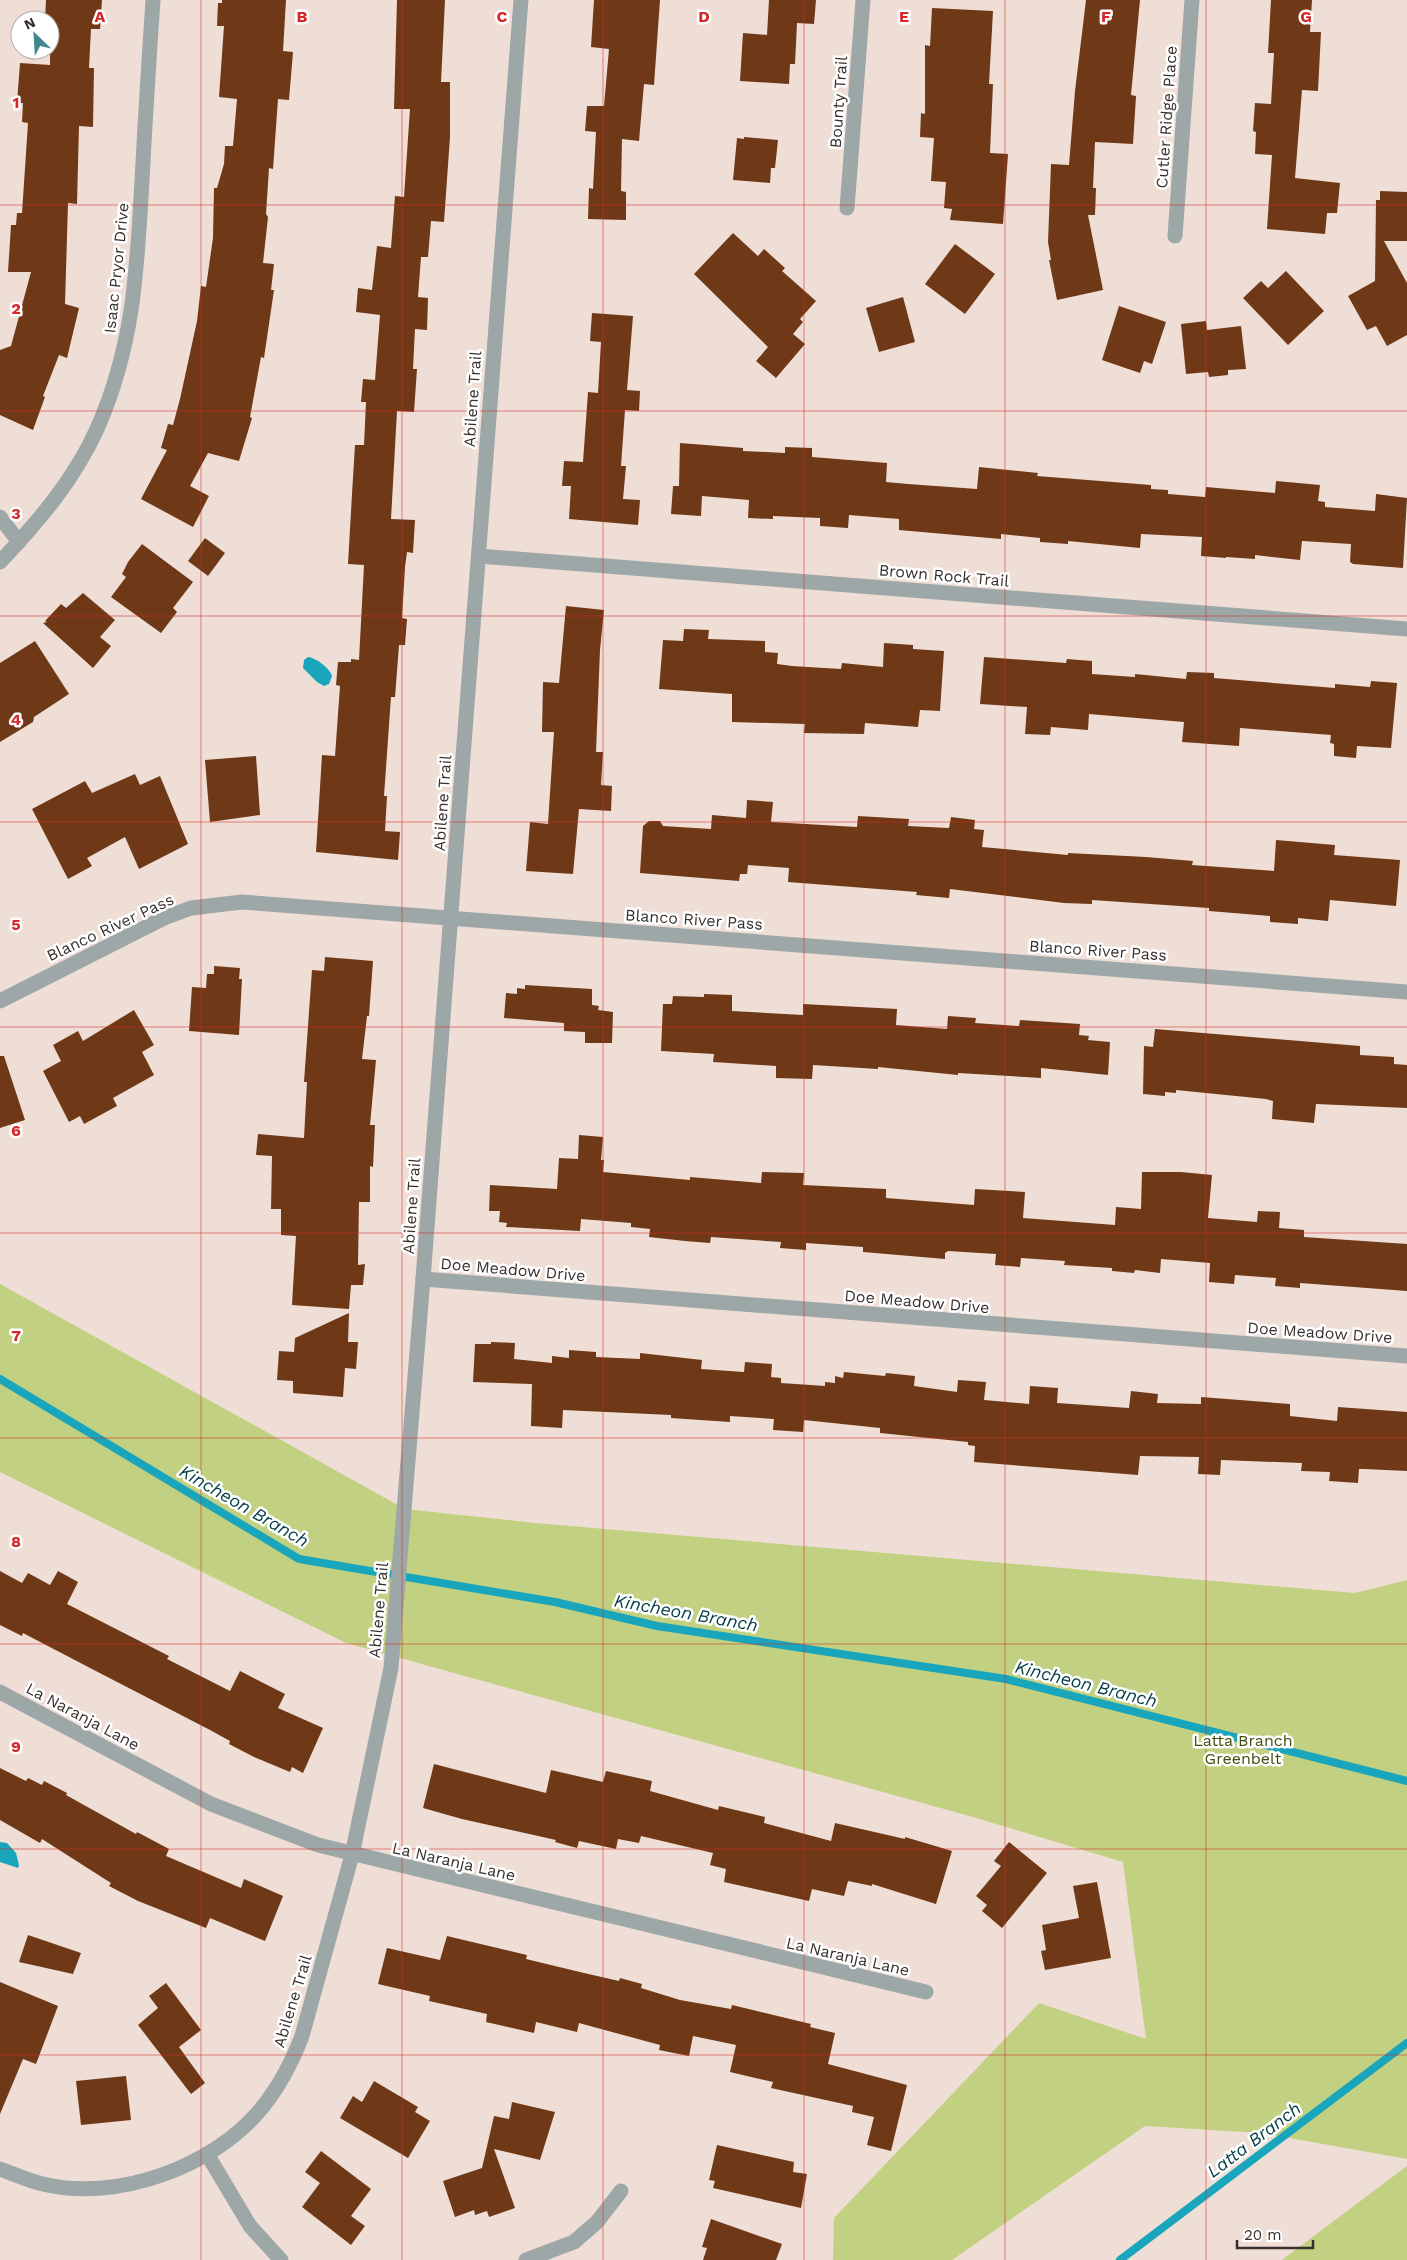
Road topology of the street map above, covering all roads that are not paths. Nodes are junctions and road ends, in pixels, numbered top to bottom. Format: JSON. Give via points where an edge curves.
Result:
{"nodes":[{"id":1,"x":153,"y":0,"type":"edge"},
{"id":2,"x":521,"y":0,"type":"edge"},
{"id":3,"x":863,"y":0,"type":"edge"},
{"id":4,"x":1192,"y":0,"type":"edge"},
{"id":5,"x":847,"y":208,"type":"dead end"},
{"id":6,"x":1174,"y":236,"type":"dead end"},
{"id":7,"x":0,"y":517,"type":"edge"},
{"id":8,"x":19,"y":542,"type":"junction"},
{"id":9,"x":479,"y":556,"type":"junction"},
{"id":10,"x":0,"y":562,"type":"edge"},
{"id":11,"x":1407,"y":629,"type":"edge"},
{"id":12,"x":451,"y":918,"type":"junction"},
{"id":13,"x":1407,"y":992,"type":"edge"},
{"id":14,"x":0,"y":1001,"type":"edge"},
{"id":15,"x":423,"y":1279,"type":"junction"},
{"id":16,"x":1407,"y":1356,"type":"edge"},
{"id":17,"x":0,"y":1692,"type":"edge"},
{"id":18,"x":352,"y":1855,"type":"junction"},
{"id":19,"x":926,"y":1992,"type":"dead end"},
{"id":20,"x":207,"y":2154,"type":"junction"},
{"id":21,"x":0,"y":2169,"type":"edge"},
{"id":22,"x":621,"y":2191,"type":"dead end"},
{"id":23,"x":281,"y":2260,"type":"edge"},
{"id":24,"x":526,"y":2260,"type":"edge"}],
"edges":[{"from":1,"to":8,"type":"street","name":"Isaac Pryor Drive","via":[[137,261],[124,354],[106,406],[84,454],[70,479]]},
{"from":2,"to":9,"type":"street","name":"Abilene Trail"},
{"from":3,"to":5,"type":"street","name":"Bounty Trail"},
{"from":4,"to":6,"type":"street","name":"Cutler Ridge Place"},
{"from":7,"to":8,"type":"street"},
{"from":8,"to":10,"type":"street","name":"Isaac Pryor Drive"},
{"from":9,"to":11,"type":"street","name":"Brown Rock Trail"},
{"from":9,"to":12,"type":"street","name":"Abilene Trail"},
{"from":12,"to":13,"type":"street","name":"Blanco River Pass"},
{"from":12,"to":14,"type":"street","name":"Blanco River Pass","via":[[242,902],[199,907],[131,933]]},
{"from":12,"to":15,"type":"street","name":"Abilene Trail"},
{"from":15,"to":16,"type":"street","name":"Doe Meadow Drive"},
{"from":15,"to":18,"type":"street","name":"Abilene Trail","via":[[390,1668]]},
{"from":17,"to":18,"type":"street","name":"La Naranja Lane","via":[[211,1804],[318,1846]]},
{"from":18,"to":19,"type":"street","name":"La Naranja Lane"},
{"from":18,"to":20,"type":"street","name":"Abilene Trail","via":[[308,2017],[293,2059],[260,2110]]},
{"from":20,"to":21,"type":"street","name":"Abilene Trail","via":[[181,2168],[125,2186],[64,2188]]},
{"from":20,"to":23,"type":"street","via":[[250,2226]]},
{"from":22,"to":24,"type":"street","via":[[597,2222],[574,2242]]}]}
